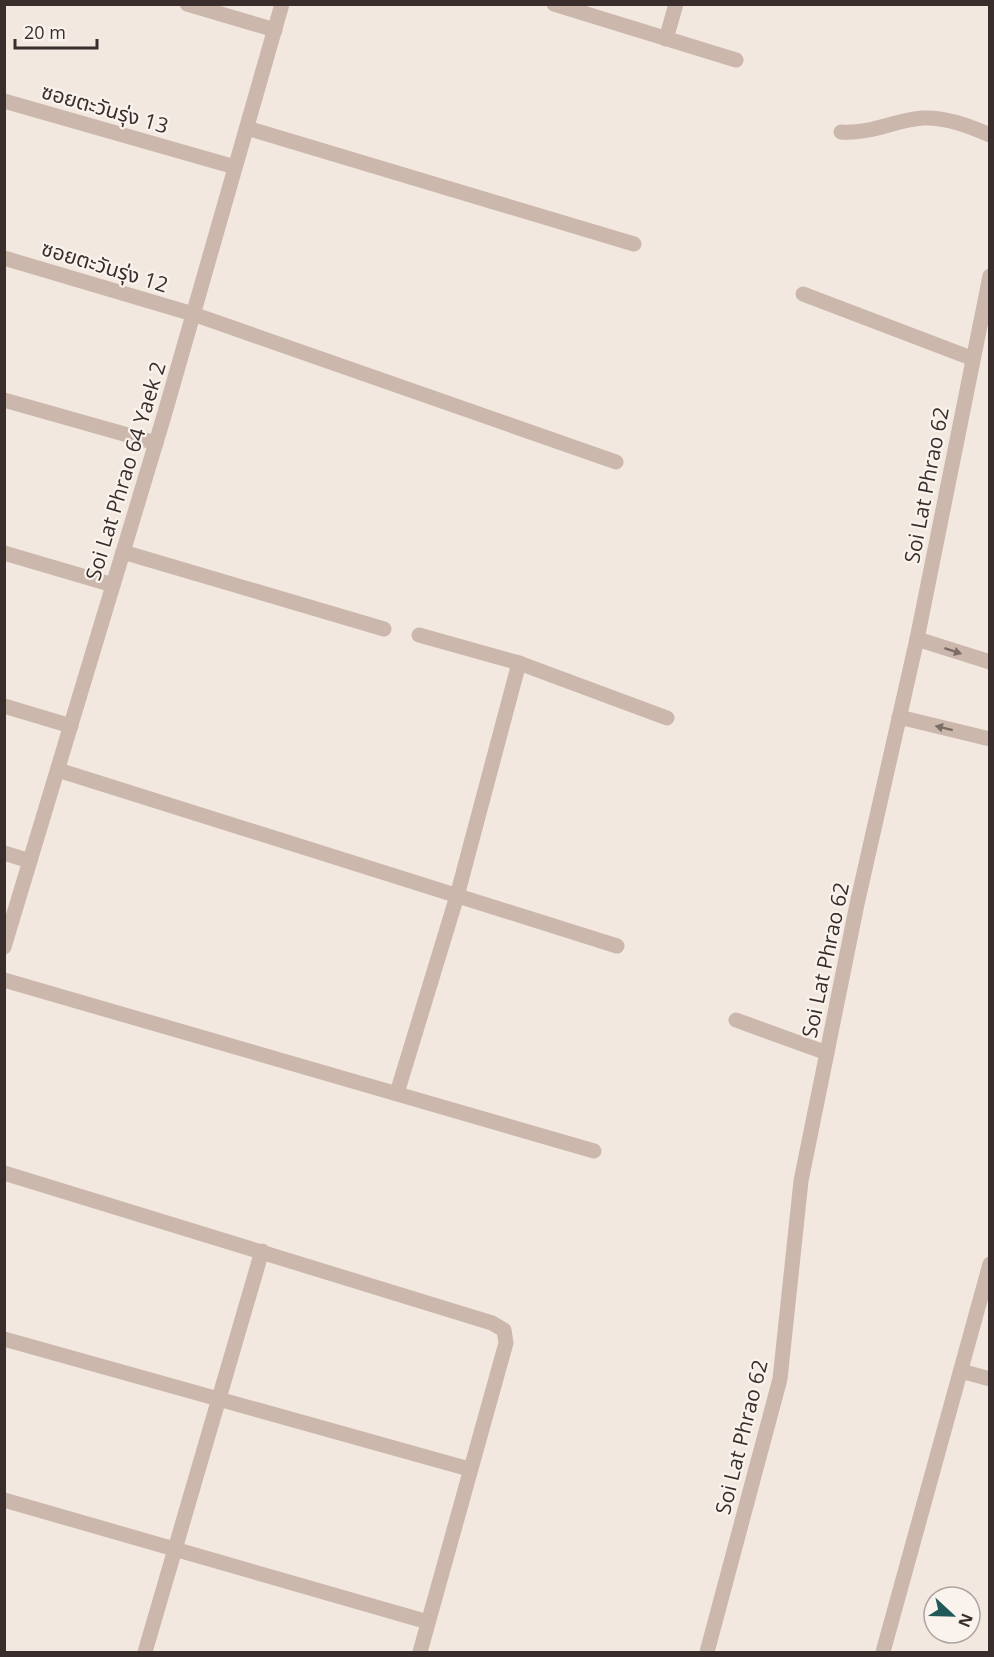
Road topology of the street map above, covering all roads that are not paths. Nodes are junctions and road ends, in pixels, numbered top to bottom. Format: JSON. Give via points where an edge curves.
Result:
{"nodes":[{"id":1,"x":187,"y":4,"type":"edge"},
{"id":2,"x":282,"y":4,"type":"edge"},
{"id":3,"x":554,"y":4,"type":"edge"},
{"id":4,"x":676,"y":4,"type":"edge"},
{"id":5,"x":275,"y":30,"type":"junction"},
{"id":6,"x":666,"y":39,"type":"junction"},
{"id":7,"x":736,"y":60,"type":"dead end"},
{"id":8,"x":4,"y":101,"type":"edge"},
{"id":9,"x":247,"y":128,"type":"junction"},
{"id":10,"x":841,"y":132,"type":"dead end"},
{"id":11,"x":990,"y":135,"type":"edge"},
{"id":12,"x":235,"y":167,"type":"junction"},
{"id":13,"x":634,"y":244,"type":"dead end"},
{"id":14,"x":4,"y":258,"type":"edge"},
{"id":15,"x":990,"y":276,"type":"edge"},
{"id":16,"x":803,"y":294,"type":"dead end"},
{"id":17,"x":193,"y":314,"type":"junction"},
{"id":18,"x":971,"y":358,"type":"junction"},
{"id":19,"x":4,"y":400,"type":"edge"},
{"id":20,"x":156,"y":443,"type":"junction"},
{"id":21,"x":616,"y":462,"type":"dead end"},
{"id":22,"x":123,"y":552,"type":"junction"},
{"id":23,"x":4,"y":553,"type":"edge"},
{"id":24,"x":113,"y":585,"type":"junction"},
{"id":25,"x":384,"y":629,"type":"dead end"},
{"id":26,"x":419,"y":635,"type":"dead end"},
{"id":27,"x":917,"y":639,"type":"junction"},
{"id":28,"x":990,"y":662,"type":"edge"},
{"id":29,"x":519,"y":663,"type":"junction"},
{"id":30,"x":4,"y":706,"type":"edge"},
{"id":31,"x":899,"y":717,"type":"junction"},
{"id":32,"x":667,"y":718,"type":"dead end"},
{"id":33,"x":71,"y":726,"type":"junction"},
{"id":34,"x":990,"y":739,"type":"edge"},
{"id":35,"x":58,"y":770,"type":"junction"},
{"id":36,"x":4,"y":853,"type":"edge"},
{"id":37,"x":30,"y":861,"type":"junction"},
{"id":38,"x":457,"y":896,"type":"junction"},
{"id":39,"x":616,"y":946,"type":"dead end"},
{"id":40,"x":4,"y":947,"type":"edge"},
{"id":41,"x":4,"y":980,"type":"edge"},
{"id":42,"x":736,"y":1020,"type":"dead end"},
{"id":43,"x":827,"y":1053,"type":"junction"},
{"id":44,"x":397,"y":1094,"type":"junction"},
{"id":45,"x":594,"y":1151,"type":"dead end"},
{"id":46,"x":4,"y":1173,"type":"edge"},
{"id":47,"x":262,"y":1251,"type":"junction"},
{"id":48,"x":990,"y":1264,"type":"edge"},
{"id":49,"x":4,"y":1340,"type":"edge"},
{"id":50,"x":961,"y":1371,"type":"junction"},
{"id":51,"x":990,"y":1378,"type":"edge"},
{"id":52,"x":219,"y":1400,"type":"junction"},
{"id":53,"x":469,"y":1469,"type":"junction"},
{"id":54,"x":4,"y":1500,"type":"edge"},
{"id":55,"x":176,"y":1549,"type":"junction"},
{"id":56,"x":428,"y":1622,"type":"junction"},
{"id":57,"x":145,"y":1653,"type":"edge"},
{"id":58,"x":420,"y":1653,"type":"edge"},
{"id":59,"x":707,"y":1653,"type":"edge"},
{"id":60,"x":883,"y":1653,"type":"edge"}],
"edges":[{"from":1,"to":5,"type":"street"},
{"from":2,"to":5,"type":"street","name":"Soi Lat Phrao 64 Yaek 2"},
{"from":3,"to":6,"type":"street"},
{"from":4,"to":6,"type":"street"},
{"from":5,"to":9,"type":"street","name":"Soi Lat Phrao 64 Yaek 2"},
{"from":6,"to":7,"type":"street"},
{"from":8,"to":12,"type":"street","name":"ซอยตะวันรุ่ง 13"},
{"from":9,"to":12,"type":"street","name":"Soi Lat Phrao 64 Yaek 2"},
{"from":9,"to":13,"type":"street"},
{"from":10,"to":11,"type":"street","via":[[861,133],[922,118],[955,122]]},
{"from":12,"to":17,"type":"street","name":"Soi Lat Phrao 64 Yaek 2"},
{"from":14,"to":17,"type":"street","name":"ซอยตะวันรุ่ง 12"},
{"from":15,"to":18,"type":"street","name":"Soi Lat Phrao 62"},
{"from":16,"to":18,"type":"street"},
{"from":17,"to":20,"type":"street","name":"Soi Lat Phrao 64 Yaek 2"},
{"from":17,"to":21,"type":"street","name":"ซอยตะวันรุ่ง 12"},
{"from":18,"to":27,"type":"street","name":"Soi Lat Phrao 62"},
{"from":19,"to":20,"type":"street"},
{"from":20,"to":22,"type":"street","name":"Soi Lat Phrao 64 Yaek 2"},
{"from":22,"to":24,"type":"street","name":"Soi Lat Phrao 64 Yaek 2"},
{"from":22,"to":25,"type":"street"},
{"from":23,"to":24,"type":"street"},
{"from":24,"to":33,"type":"street","name":"Soi Lat Phrao 64 Yaek 2"},
{"from":26,"to":29,"type":"street"},
{"from":27,"to":28,"type":"street","one_way":true},
{"from":27,"to":31,"type":"street","name":"Soi Lat Phrao 62"},
{"from":29,"to":32,"type":"street"},
{"from":29,"to":38,"type":"street"},
{"from":30,"to":33,"type":"street"},
{"from":34,"to":31,"type":"street","one_way":true},
{"from":31,"to":43,"type":"street","name":"Soi Lat Phrao 62"},
{"from":33,"to":35,"type":"street","name":"Soi Lat Phrao 64 Yaek 2"},
{"from":35,"to":37,"type":"street","name":"Soi Lat Phrao 64 Yaek 2"},
{"from":35,"to":38,"type":"street"},
{"from":36,"to":37,"type":"street"},
{"from":37,"to":40,"type":"street","name":"Soi Lat Phrao 64 Yaek 2"},
{"from":38,"to":39,"type":"street"},
{"from":38,"to":44,"type":"street"},
{"from":41,"to":44,"type":"street"},
{"from":42,"to":43,"type":"street"},
{"from":43,"to":59,"type":"street","name":"Soi Lat Phrao 62","via":[[801,1181],[780,1379]]},
{"from":44,"to":45,"type":"street"},
{"from":46,"to":47,"type":"street"},
{"from":47,"to":52,"type":"street"},
{"from":47,"to":53,"type":"street","via":[[504,1330],[506,1343]]},
{"from":48,"to":50,"type":"street"},
{"from":49,"to":52,"type":"street"},
{"from":50,"to":51,"type":"street"},
{"from":50,"to":60,"type":"street"},
{"from":52,"to":53,"type":"street"},
{"from":52,"to":55,"type":"street"},
{"from":53,"to":56,"type":"street"},
{"from":54,"to":55,"type":"street"},
{"from":55,"to":56,"type":"street"},
{"from":55,"to":57,"type":"street"},
{"from":56,"to":58,"type":"street"}]}
